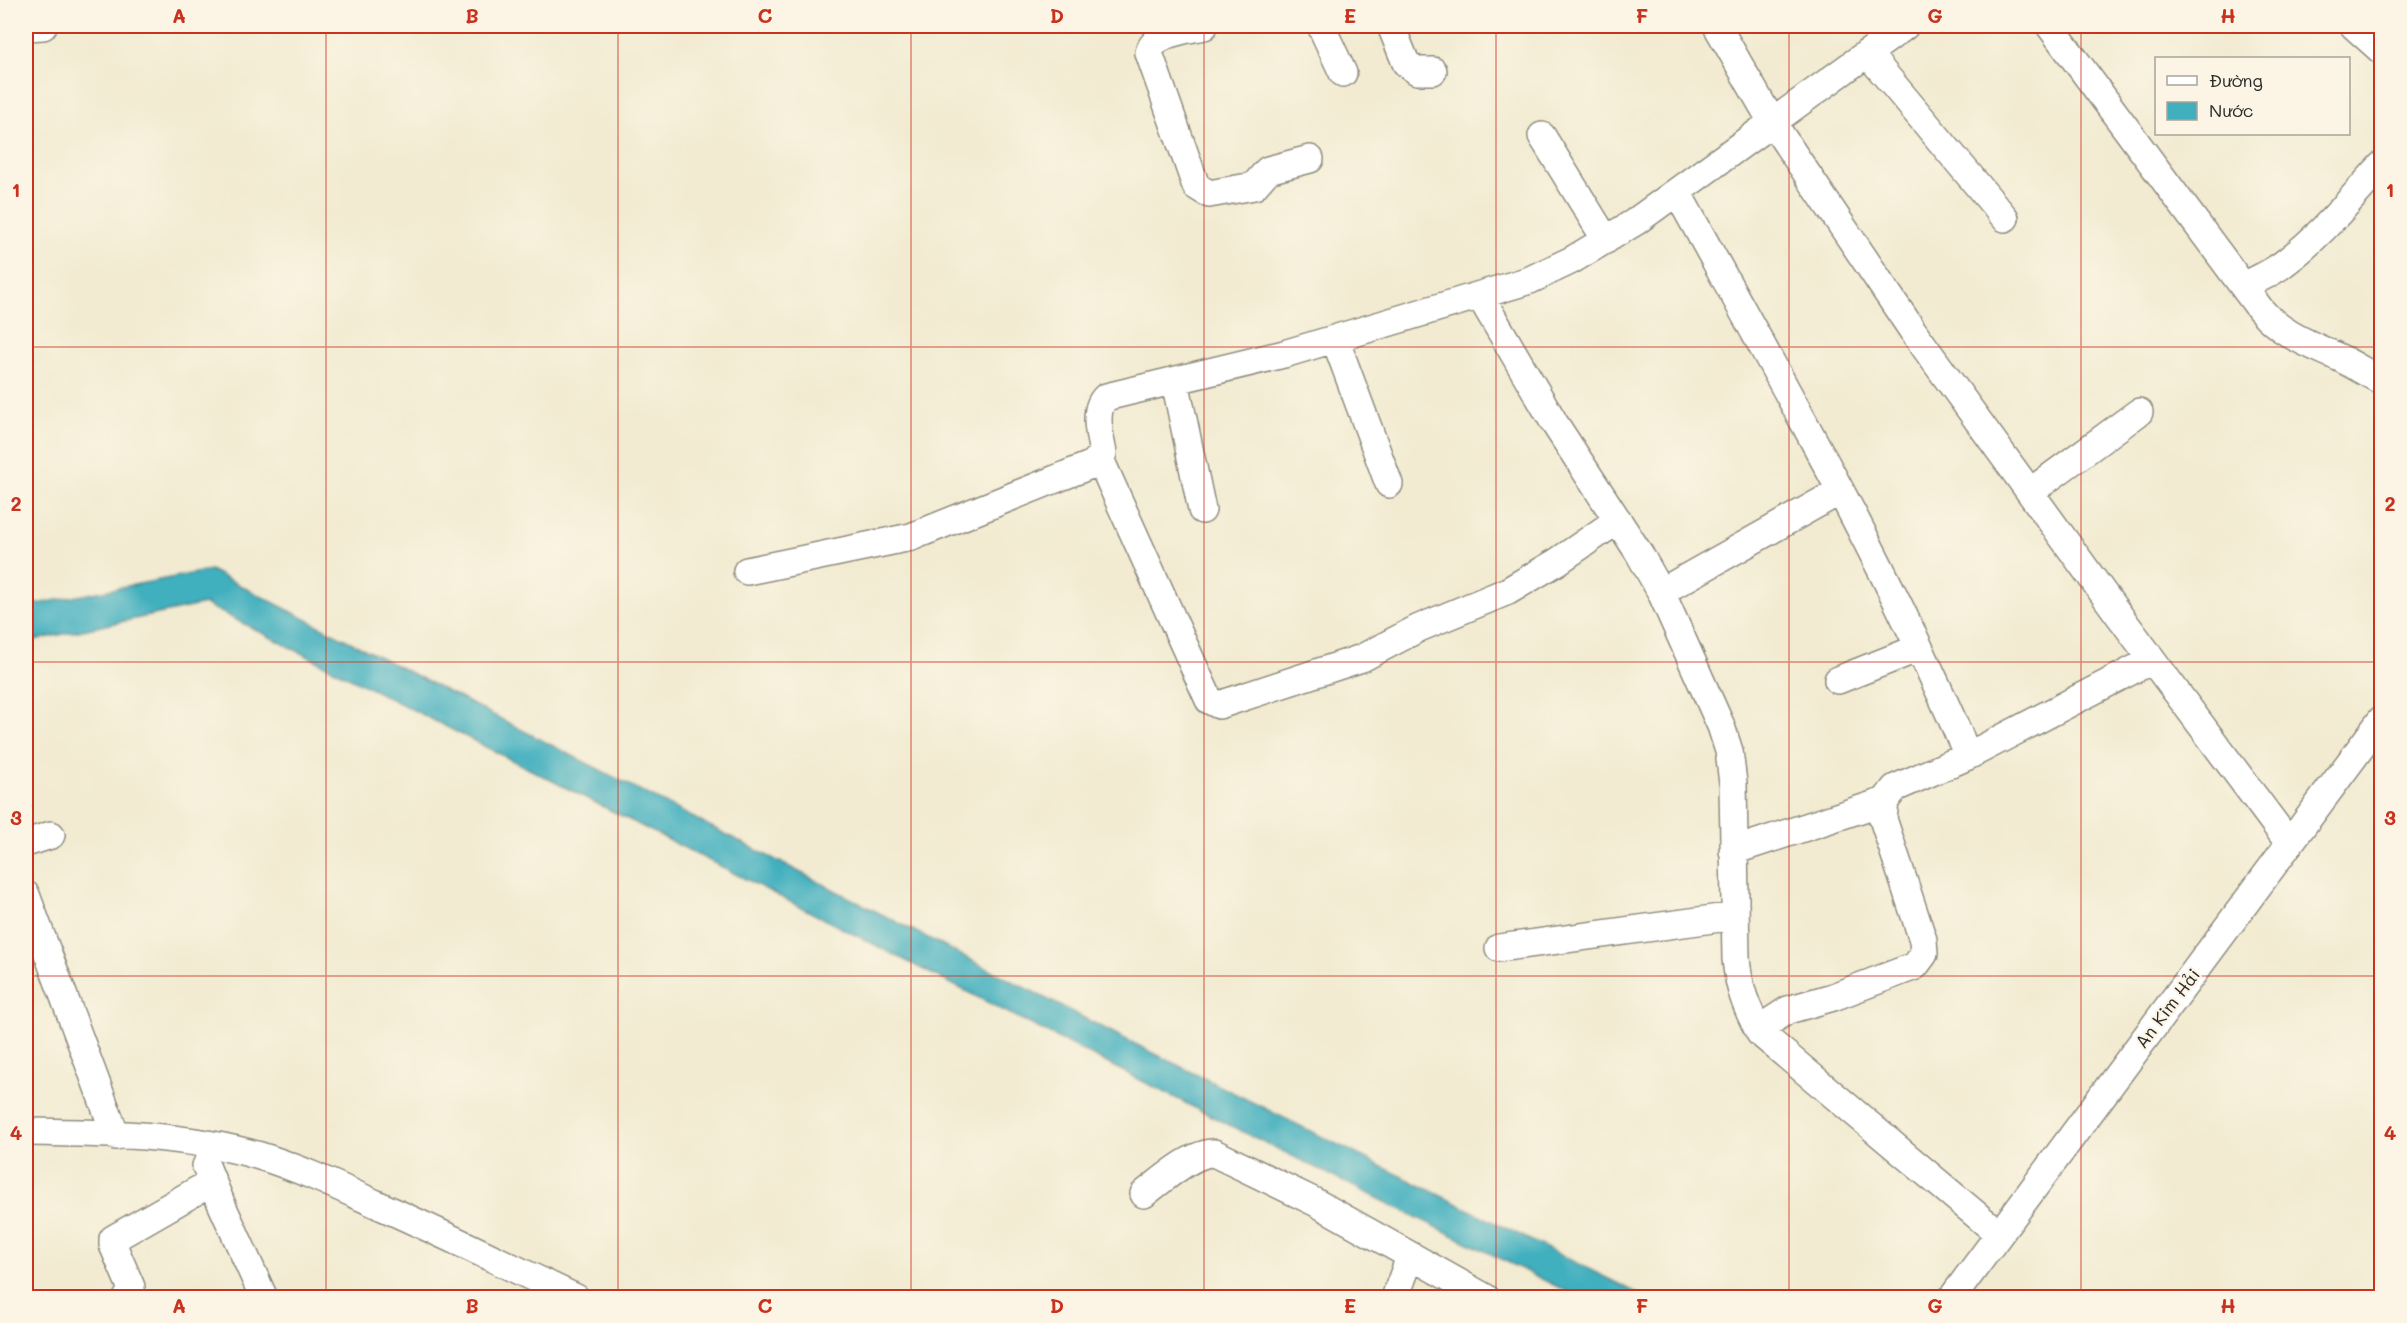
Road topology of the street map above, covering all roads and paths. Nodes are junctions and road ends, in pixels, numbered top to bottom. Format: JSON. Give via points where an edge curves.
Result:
{"nodes":[{"id":1,"x":43,"y":26,"type":"edge"},
{"id":2,"x":1204,"y":26,"type":"edge"},
{"id":3,"x":1321,"y":26,"type":"edge"},
{"id":4,"x":1391,"y":26,"type":"edge"},
{"id":5,"x":1717,"y":26,"type":"edge"},
{"id":6,"x":1905,"y":26,"type":"edge"},
{"id":7,"x":2050,"y":26,"type":"edge"},
{"id":8,"x":2354,"y":26,"type":"edge"},
{"id":9,"x":26,"y":27,"type":"edge"},
{"id":10,"x":2382,"y":51,"type":"edge"},
{"id":11,"x":1867,"y":53,"type":"junction"},
{"id":12,"x":1433,"y":71,"type":"dead end"},
{"id":13,"x":1343,"y":73,"type":"dead end"},
{"id":14,"x":1772,"y":122,"type":"junction"},
{"id":15,"x":1542,"y":136,"type":"dead end"},
{"id":16,"x":1310,"y":159,"type":"dead end"},
{"id":17,"x":2382,"y":165,"type":"edge"},
{"id":18,"x":1677,"y":192,"type":"junction"},
{"id":19,"x":2005,"y":218,"type":"dead end"},
{"id":20,"x":1606,"y":240,"type":"junction"},
{"id":21,"x":2243,"y":286,"type":"junction"},
{"id":22,"x":1480,"y":296,"type":"junction"},
{"id":23,"x":1335,"y":339,"type":"junction"},
{"id":24,"x":1175,"y":381,"type":"junction"},
{"id":25,"x":2382,"y":381,"type":"edge"},
{"id":26,"x":2139,"y":412,"type":"dead end"},
{"id":27,"x":1100,"y":459,"type":"junction"},
{"id":28,"x":1389,"y":484,"type":"dead end"},
{"id":29,"x":1840,"y":491,"type":"junction"},
{"id":30,"x":2030,"y":492,"type":"junction"},
{"id":31,"x":1202,"y":510,"type":"dead end"},
{"id":32,"x":1618,"y":520,"type":"junction"},
{"id":33,"x":747,"y":571,"type":"dead end"},
{"id":34,"x":1662,"y":592,"type":"junction"},
{"id":35,"x":1920,"y":648,"type":"junction"},
{"id":36,"x":2152,"y":660,"type":"junction"},
{"id":37,"x":1838,"y":680,"type":"dead end"},
{"id":38,"x":2382,"y":719,"type":"edge"},
{"id":39,"x":1968,"y":756,"type":"junction"},
{"id":40,"x":1885,"y":801,"type":"junction"},
{"id":41,"x":2289,"y":843,"type":"junction"},
{"id":42,"x":1733,"y":851,"type":"junction"},
{"id":43,"x":26,"y":895,"type":"edge"},
{"id":44,"x":1735,"y":916,"type":"junction"},
{"id":45,"x":1499,"y":948,"type":"dead end"},
{"id":46,"x":1760,"y":1033,"type":"junction"},
{"id":47,"x":26,"y":1132,"type":"edge"},
{"id":48,"x":116,"y":1136,"type":"junction"},
{"id":49,"x":197,"y":1142,"type":"junction"},
{"id":50,"x":212,"y":1182,"type":"junction"},
{"id":51,"x":1144,"y":1194,"type":"dead end"},
{"id":52,"x":1999,"y":1234,"type":"junction"},
{"id":53,"x":1410,"y":1257,"type":"junction"},
{"id":54,"x":127,"y":1298,"type":"edge"},
{"id":55,"x":264,"y":1298,"type":"edge"},
{"id":56,"x":576,"y":1298,"type":"edge"},
{"id":57,"x":1395,"y":1298,"type":"edge"},
{"id":58,"x":1486,"y":1298,"type":"edge"},
{"id":59,"x":1952,"y":1298,"type":"edge"}],
"edges":[{"from":1,"to":9,"type":"street"},
{"from":2,"to":16,"type":"street","via":[[1159,38],[1149,53],[1196,186],[1209,194],[1254,186],[1268,170]]},
{"from":3,"to":13,"type":"street"},
{"from":4,"to":12,"type":"street","via":[[1406,63],[1417,71]]},
{"from":5,"to":14,"type":"street"},
{"from":6,"to":11,"type":"street"},
{"from":7,"to":21,"type":"street"},
{"from":8,"to":10,"type":"street"},
{"from":11,"to":14,"type":"street"},
{"from":11,"to":19,"type":"street"},
{"from":14,"to":18,"type":"street"},
{"from":14,"to":30,"type":"street","via":[[1913,331]]},
{"from":15,"to":20,"type":"street"},
{"from":17,"to":21,"type":"street","via":[[2310,242],[2286,262]]},
{"from":18,"to":20,"type":"street"},
{"from":18,"to":29,"type":"street"},
{"from":20,"to":22,"type":"street","via":[[1530,280]]},
{"from":21,"to":25,"type":"street","via":[[2273,324]]},
{"from":22,"to":23,"type":"street"},
{"from":22,"to":32,"type":"street","via":[[1555,424]]},
{"from":23,"to":24,"type":"street"},
{"from":23,"to":28,"type":"street"},
{"from":24,"to":27,"type":"street","via":[[1106,397],[1101,402]]},
{"from":24,"to":31,"type":"street"},
{"from":26,"to":30,"type":"street"},
{"from":27,"to":32,"type":"street","via":[[1209,700],[1219,705],[1362,658],[1419,628],[1508,591]]},
{"from":27,"to":33,"type":"street","via":[[911,537]]},
{"from":29,"to":34,"type":"street"},
{"from":29,"to":35,"type":"street"},
{"from":30,"to":36,"type":"street"},
{"from":32,"to":34,"type":"street"},
{"from":34,"to":42,"type":"street","via":[[1729,751]]},
{"from":35,"to":37,"type":"street"},
{"from":35,"to":39,"type":"street"},
{"from":36,"to":39,"type":"street"},
{"from":36,"to":41,"type":"street"},
{"from":38,"to":41,"type":"street","name":"An Kim Hải"},
{"from":39,"to":40,"type":"street","via":[[1895,788]]},
{"from":40,"to":42,"type":"street"},
{"from":40,"to":46,"type":"street","via":[[1882,819],[1923,940],[1924,954],[1915,966],[1788,1010]]},
{"from":41,"to":52,"type":"street","name":"An Kim Hải"},
{"from":42,"to":44,"type":"street"},
{"from":43,"to":48,"type":"street"},
{"from":44,"to":45,"type":"street"},
{"from":44,"to":46,"type":"street","via":[[1739,986]]},
{"from":46,"to":52,"type":"street"},
{"from":47,"to":48,"type":"street"},
{"from":48,"to":49,"type":"street"},
{"from":49,"to":50,"type":"street"},
{"from":49,"to":56,"type":"street","via":[[260,1156],[343,1189]]},
{"from":50,"to":54,"type":"street","via":[[114,1239],[131,1287]]},
{"from":50,"to":55,"type":"street"},
{"from":51,"to":53,"type":"street","via":[[1190,1160],[1214,1153],[1315,1202]]},
{"from":52,"to":59,"type":"street","name":"An Kim Hải"},
{"from":53,"to":57,"type":"street"},
{"from":53,"to":58,"type":"street"}]}
